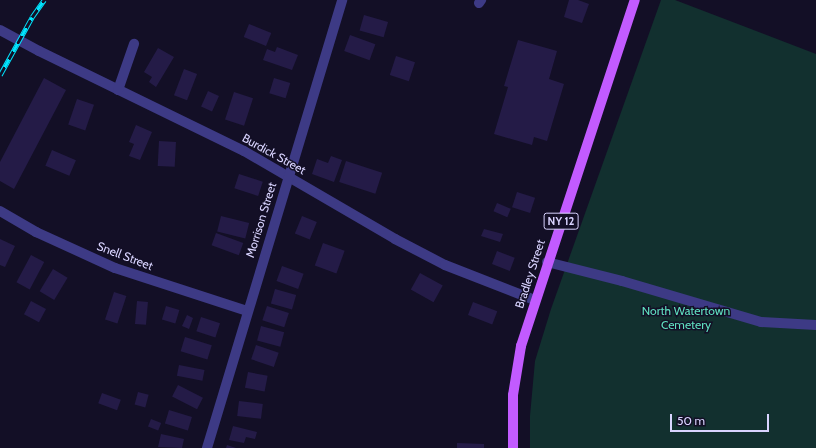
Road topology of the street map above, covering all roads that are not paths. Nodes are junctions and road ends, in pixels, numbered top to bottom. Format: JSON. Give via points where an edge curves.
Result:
{"nodes":[{"id":1,"x":342,"y":0,"type":"edge"},
{"id":2,"x":635,"y":0,"type":"edge"},
{"id":3,"x":0,"y":30,"type":"edge"},
{"id":4,"x":134,"y":44,"type":"dead end"},
{"id":5,"x":118,"y":90,"type":"junction"},
{"id":6,"x":288,"y":176,"type":"junction"},
{"id":7,"x":0,"y":211,"type":"edge"},
{"id":8,"x":547,"y":262,"type":"junction"},
{"id":9,"x":535,"y":300,"type":"junction"},
{"id":10,"x":247,"y":311,"type":"junction"},
{"id":11,"x":816,"y":325,"type":"edge"},
{"id":12,"x":207,"y":448,"type":"edge"},
{"id":13,"x":513,"y":448,"type":"edge"}],
"edges":[{"from":1,"to":6,"type":"street","name":"Morrison Street"},
{"from":2,"to":8,"type":"main road","name":"Bradley Street","number":"NY 12"},
{"from":3,"to":5,"type":"street","name":"Burdick Street"},
{"from":4,"to":5,"type":"street"},
{"from":5,"to":6,"type":"street","name":"Burdick Street","via":[[244,151]]},
{"from":6,"to":9,"type":"street","name":"Burdick Street","via":[[394,239],[445,265]]},
{"from":6,"to":10,"type":"street","name":"Morrison Street"},
{"from":7,"to":10,"type":"street","name":"Snell Street","via":[[36,232],[115,268]]},
{"from":8,"to":9,"type":"main road","name":"Bradley Street","number":"NY 12"},
{"from":8,"to":11,"type":"street","via":[[761,322]]},
{"from":9,"to":13,"type":"main road","name":"Bradley Street","number":"NY 12","via":[[521,346],[513,395]]},
{"from":10,"to":12,"type":"street","name":"Morrison Street"}]}
